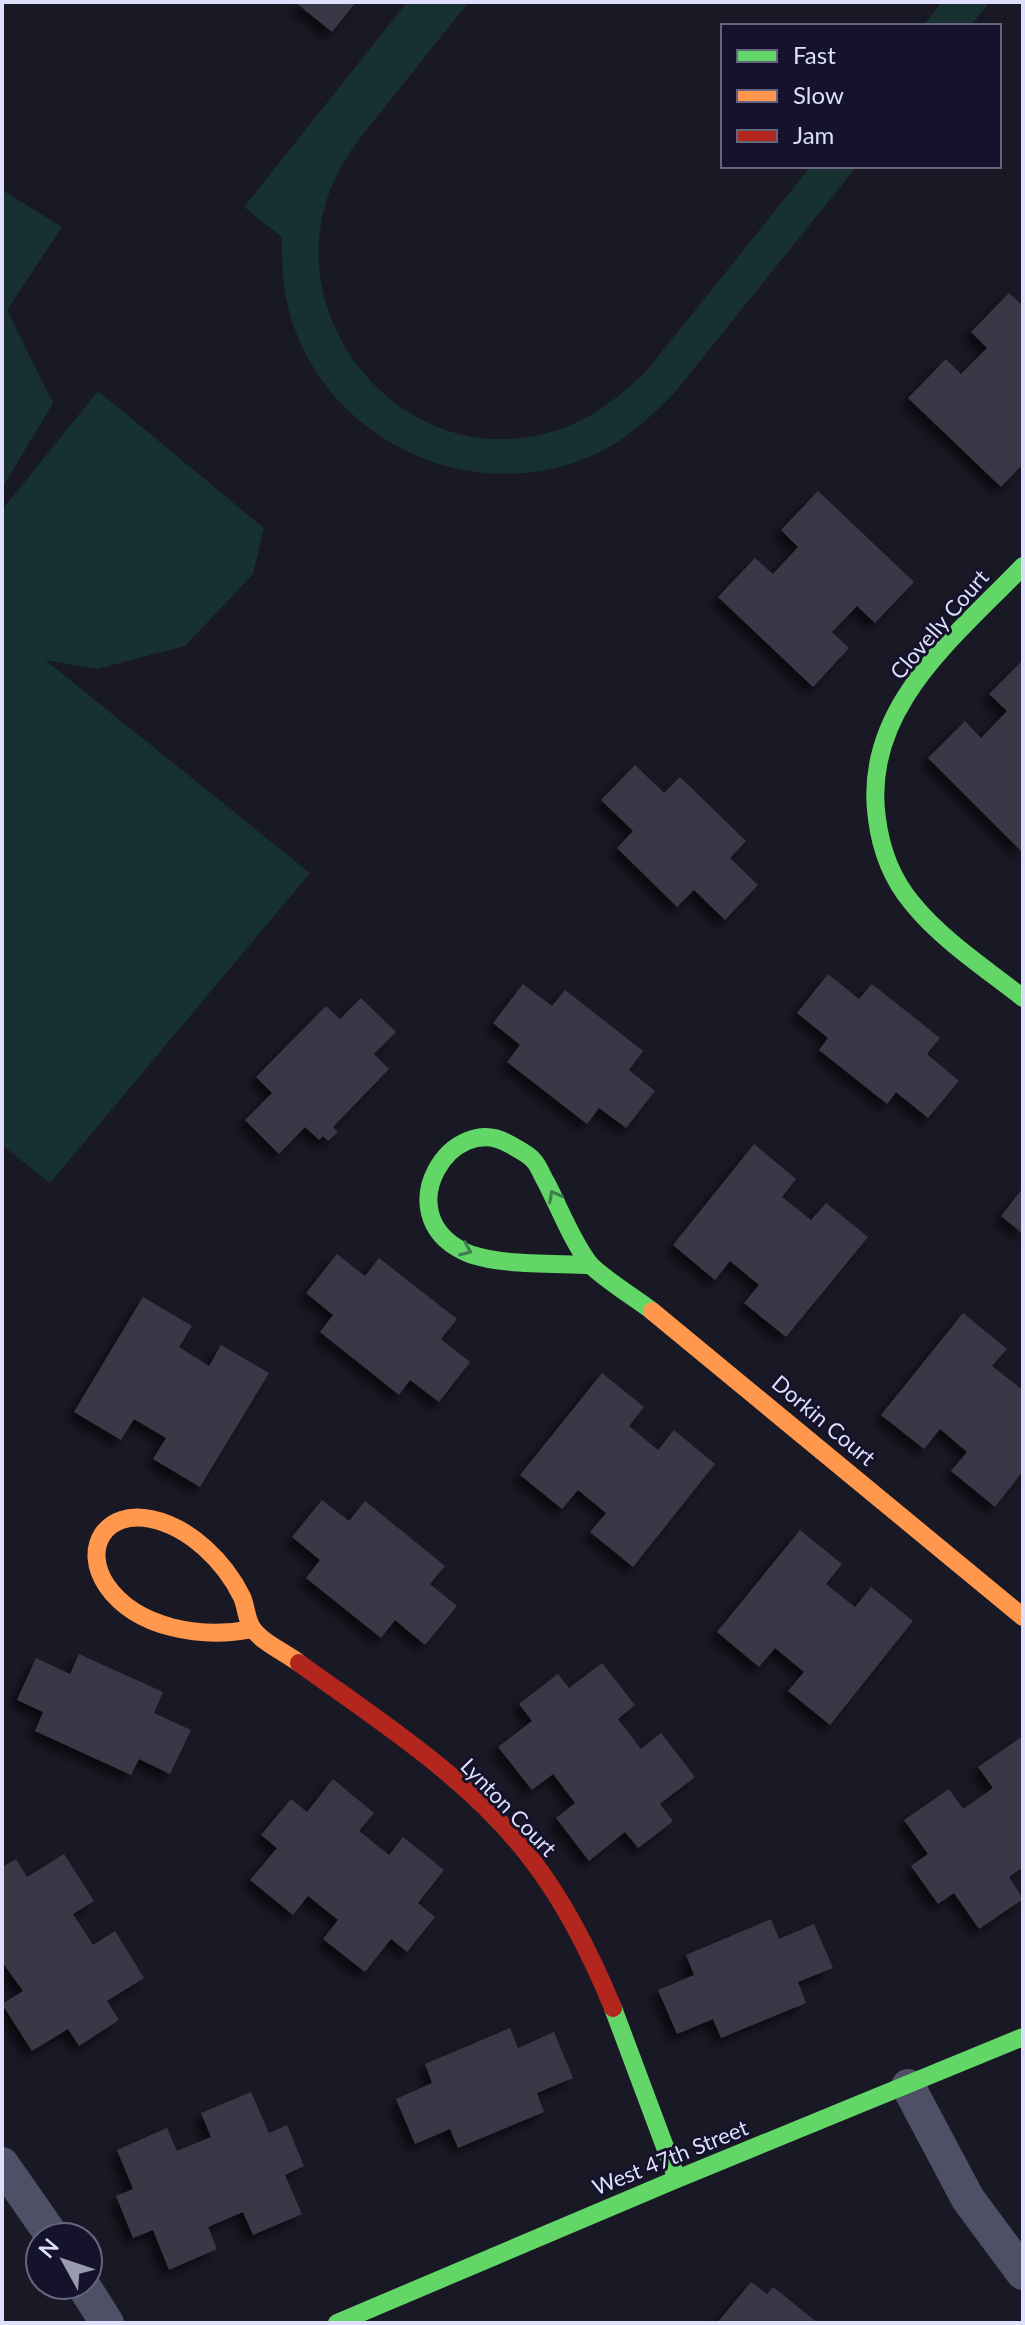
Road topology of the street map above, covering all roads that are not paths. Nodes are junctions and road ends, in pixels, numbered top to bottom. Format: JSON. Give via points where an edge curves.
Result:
{"nodes":[{"id":1,"x":1023,"y":566,"type":"edge"},
{"id":2,"x":1023,"y":998,"type":"edge"},
{"id":3,"x":590,"y":1265,"type":"junction"},
{"id":4,"x":1023,"y":1617,"type":"edge"},
{"id":5,"x":252,"y":1629,"type":"junction"},
{"id":6,"x":1023,"y":2037,"type":"edge"},
{"id":7,"x":908,"y":2086,"type":"junction"},
{"id":8,"x":2,"y":2164,"type":"edge"},
{"id":9,"x":677,"y":2179,"type":"junction"},
{"id":10,"x":42,"y":2221,"type":"edge"},
{"id":11,"x":1023,"y":2273,"type":"edge"},
{"id":12,"x":93,"y":2301,"type":"edge"},
{"id":13,"x":107,"y":2323,"type":"edge"},
{"id":14,"x":337,"y":2323,"type":"edge"}],
"edges":[{"from":1,"to":2,"type":"street","name":"Clovelly Court","via":[[912,685],[882,739],[874,775],[879,836],[905,894],[926,918]]},
{"from":3,"to":3,"type":"street","name":"Dorkin Court","one_way":true,"via":[[534,1160],[520,1147],[503,1139],[465,1141],[436,1166],[427,1203],[433,1223],[461,1251]]},
{"from":3,"to":4,"type":"street","name":"Dorkin Court","via":[[765,1402]]},
{"from":5,"to":5,"type":"street","via":[[234,1585],[185,1532],[143,1516],[113,1524],[100,1538],[98,1568],[107,1586],[145,1619],[222,1633]]},
{"from":5,"to":9,"type":"street","name":"Lynton Court","via":[[421,1754],[474,1799],[532,1860],[587,1948]]},
{"from":6,"to":7,"type":"street","name":"West 47th Street"},
{"from":7,"to":9,"type":"street","name":"West 47th Street"},
{"from":7,"to":11,"type":"street","via":[[968,2199]]},
{"from":8,"to":10,"type":"street"},
{"from":9,"to":14,"type":"street","name":"West 47th Street"},
{"from":12,"to":13,"type":"street"}]}
